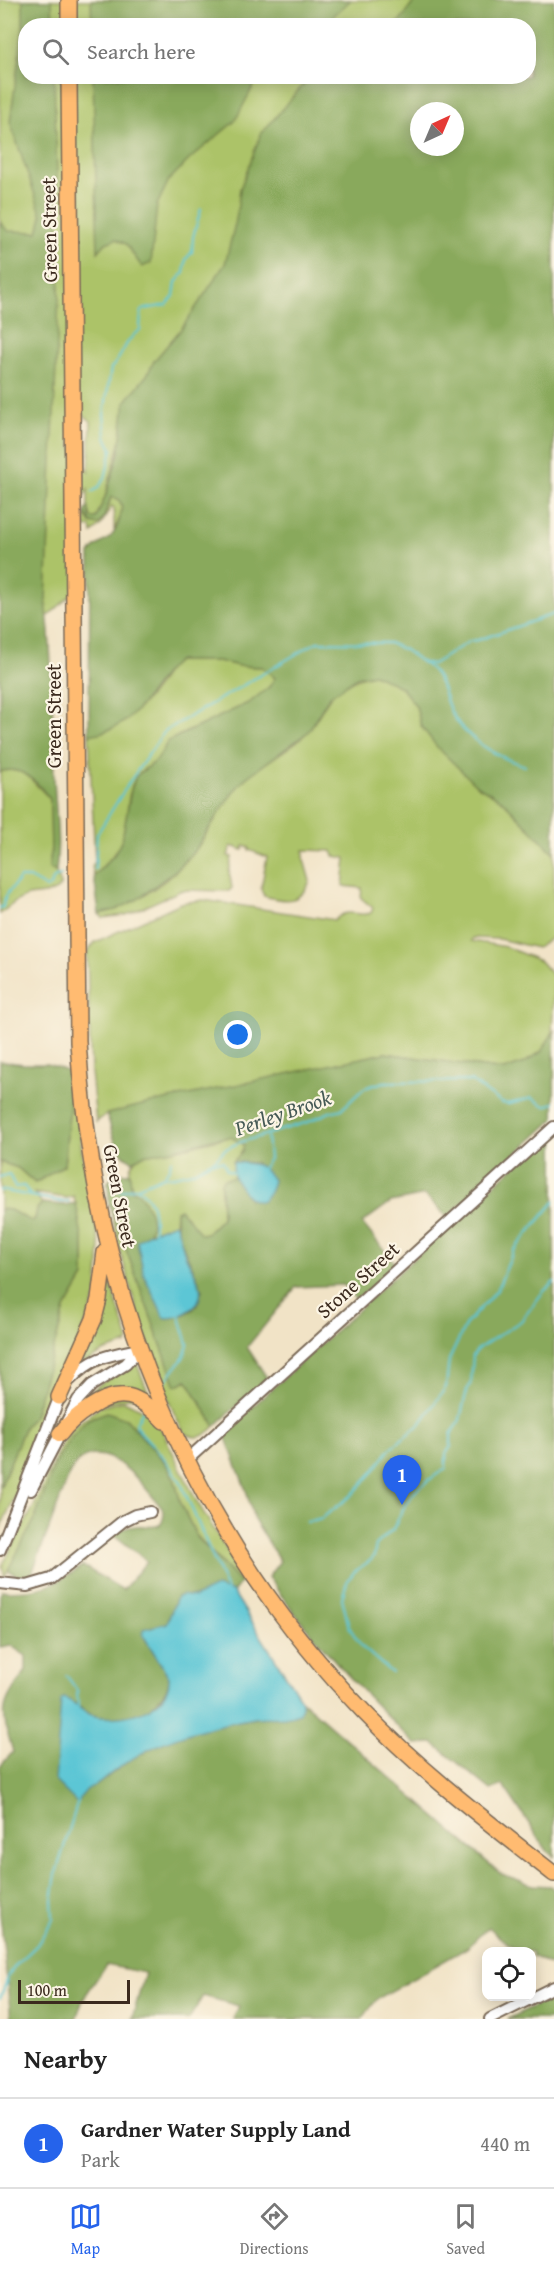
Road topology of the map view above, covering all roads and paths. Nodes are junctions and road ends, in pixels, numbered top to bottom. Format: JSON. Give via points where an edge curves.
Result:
{"nodes":[{"id":1,"x":69,"y":0,"type":"edge"},
{"id":2,"x":69,"y":18,"type":"edge"},
{"id":3,"x":69,"y":84,"type":"edge"},
{"id":4,"x":554,"y":1127,"type":"edge"},
{"id":5,"x":106,"y":1237,"type":"junction"},
{"id":6,"x":139,"y":1348,"type":"junction"},
{"id":7,"x":59,"y":1397,"type":"junction"},
{"id":8,"x":172,"y":1429,"type":"junction"},
{"id":9,"x":60,"y":1434,"type":"junction"},
{"id":10,"x":187,"y":1460,"type":"junction"},
{"id":11,"x":150,"y":1512,"type":"dead end"},
{"id":12,"x":0,"y":1550,"type":"edge"},
{"id":13,"x":0,"y":1583,"type":"edge"},
{"id":14,"x":554,"y":1874,"type":"edge"},
{"id":15,"x":554,"y":1987,"type":"edge"},
{"id":16,"x":490,"y":2019,"type":"edge"}],
"edges":[{"from":1,"to":2,"type":"highway"},
{"from":3,"to":5,"type":"highway","name":"Green Street","via":[[78,1042],[88,1144]]},
{"from":4,"to":10,"type":"street","name":"Stone Street"},
{"from":5,"to":6,"type":"highway","name":"Green Street"},
{"from":5,"to":7,"type":"highway","via":[[96,1312]]},
{"from":6,"to":7,"type":"street","via":[[105,1355],[89,1363]]},
{"from":6,"to":8,"type":"highway","name":"Green Street"},
{"from":6,"to":9,"type":"street","via":[[126,1364],[85,1392]]},
{"from":7,"to":12,"type":"street"},
{"from":8,"to":9,"type":"highway","via":[[143,1401],[122,1394],[91,1406]]},
{"from":8,"to":10,"type":"highway","name":"Green Street"},
{"from":9,"to":12,"type":"street"},
{"from":10,"to":14,"type":"highway","name":"Green Street","via":[[260,1584],[333,1678],[414,1760]]},
{"from":11,"to":13,"type":"street","via":[[123,1521],[46,1582],[27,1586]]},
{"from":15,"to":16,"type":"street"}]}
